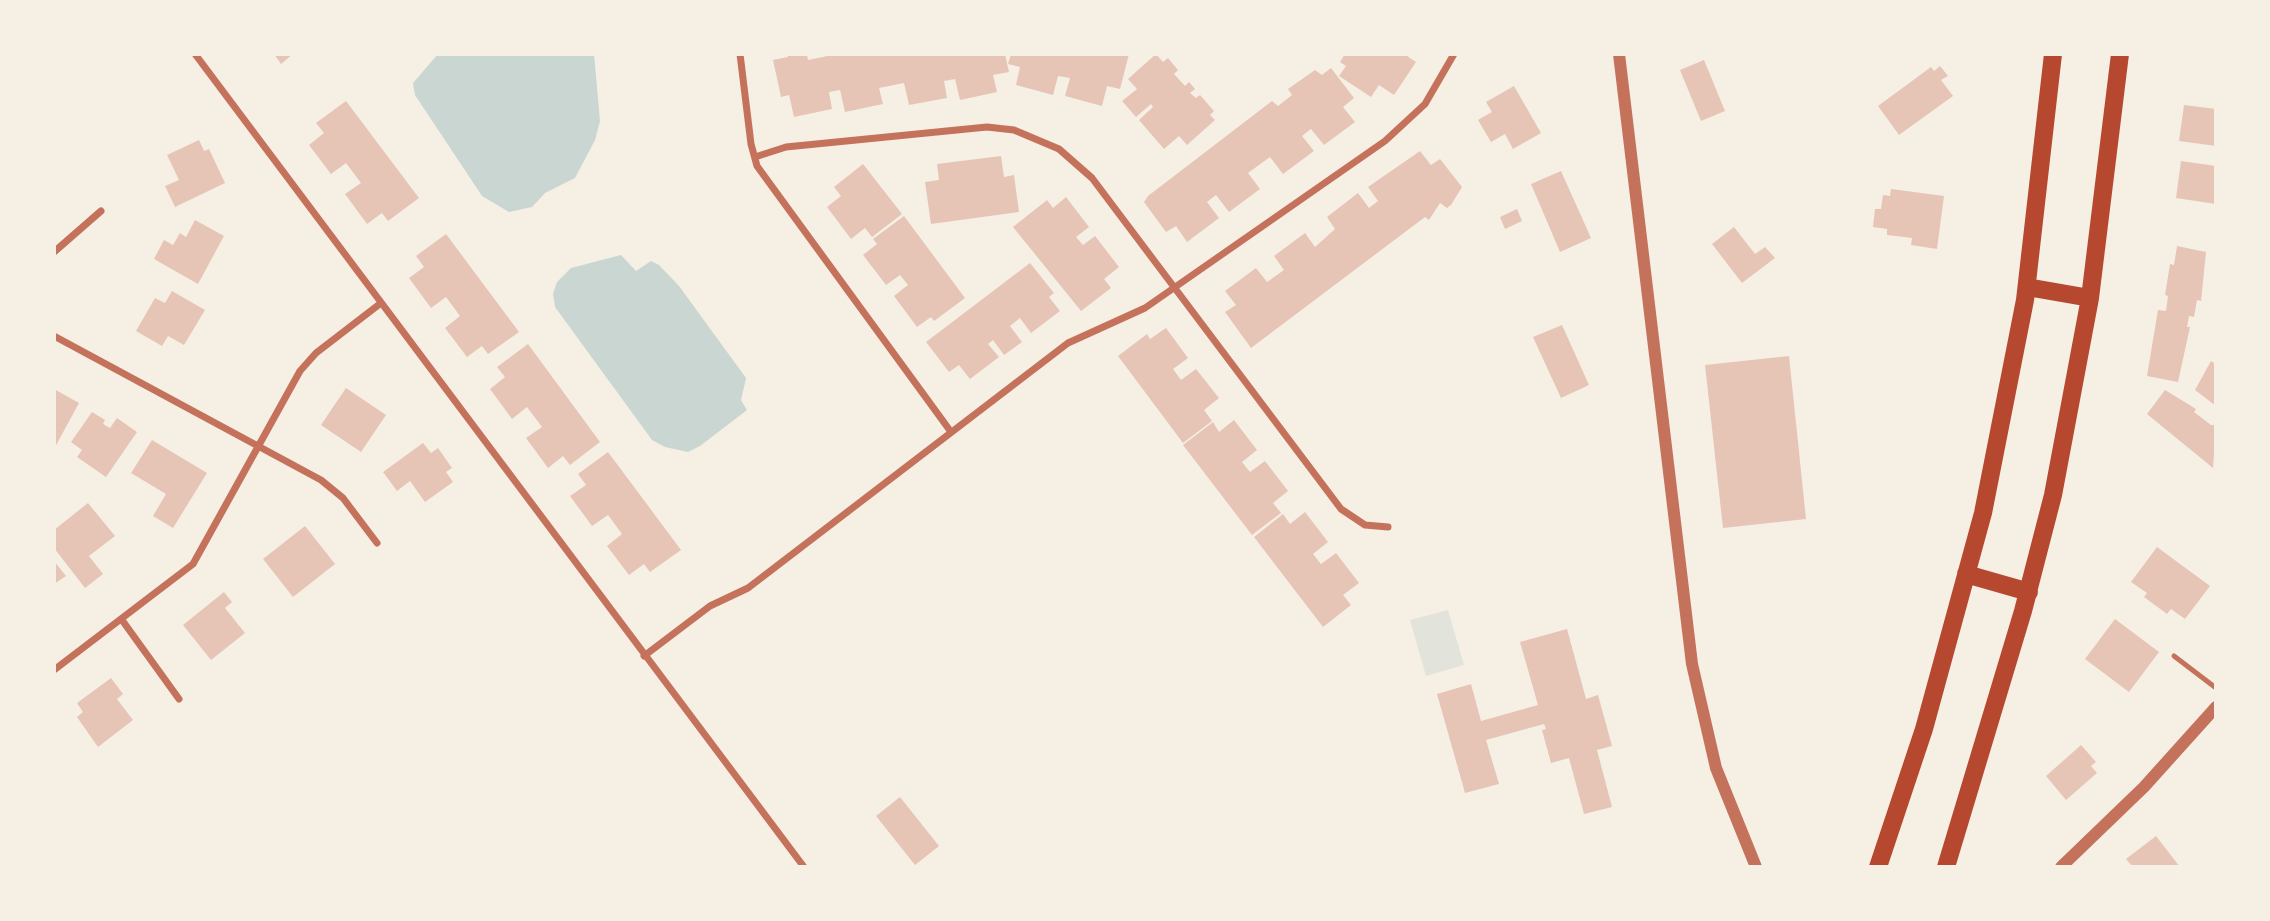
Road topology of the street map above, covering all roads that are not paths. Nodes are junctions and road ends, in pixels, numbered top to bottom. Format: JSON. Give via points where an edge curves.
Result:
{"nodes":[{"id":1,"x":195,"y":54,"type":"edge"},
{"id":2,"x":740,"y":54,"type":"edge"},
{"id":3,"x":1454,"y":54,"type":"edge"},
{"id":4,"x":1619,"y":54,"type":"edge"},
{"id":5,"x":2053,"y":54,"type":"edge"},
{"id":6,"x":2120,"y":54,"type":"edge"},
{"id":7,"x":755,"y":157,"type":"junction"},
{"id":8,"x":101,"y":211,"type":"dead end"},
{"id":9,"x":54,"y":252,"type":"edge"},
{"id":10,"x":2027,"y":287,"type":"junction"},
{"id":11,"x":1173,"y":289,"type":"junction"},
{"id":12,"x":2090,"y":298,"type":"junction"},
{"id":13,"x":381,"y":303,"type":"junction"},
{"id":14,"x":54,"y":336,"type":"edge"},
{"id":15,"x":951,"y":432,"type":"junction"},
{"id":16,"x":260,"y":445,"type":"junction"},
{"id":17,"x":1388,"y":527,"type":"dead end"},
{"id":18,"x":377,"y":543,"type":"dead end"},
{"id":19,"x":1966,"y":574,"type":"junction"},
{"id":20,"x":2029,"y":592,"type":"junction"},
{"id":21,"x":122,"y":620,"type":"junction"},
{"id":22,"x":644,"y":656,"type":"junction"},
{"id":23,"x":2174,"y":656,"type":"dead end"},
{"id":24,"x":54,"y":670,"type":"edge"},
{"id":25,"x":2216,"y":688,"type":"edge"},
{"id":26,"x":179,"y":699,"type":"dead end"},
{"id":27,"x":2216,"y":707,"type":"edge"},
{"id":28,"x":2067,"y":865,"type":"edge"},
{"id":29,"x":804,"y":867,"type":"edge"},
{"id":30,"x":1756,"y":867,"type":"edge"},
{"id":31,"x":1878,"y":867,"type":"edge"},
{"id":32,"x":1946,"y":867,"type":"edge"}],
"edges":[{"from":1,"to":13,"type":"street"},
{"from":2,"to":7,"type":"street"},
{"from":3,"to":11,"type":"street","via":[[1409,122]]},
{"from":4,"to":30,"type":"street","via":[[1692,664],[1716,768]]},
{"from":5,"to":10,"type":"main road"},
{"from":6,"to":12,"type":"main road"},
{"from":7,"to":11,"type":"street","via":[[778,148],[960,129],[1014,130],[1052,146],[1082,168]]},
{"from":7,"to":15,"type":"street","via":[[768,182]]},
{"from":8,"to":9,"type":"street"},
{"from":10,"to":12,"type":"main road"},
{"from":10,"to":19,"type":"main road","via":[[1983,513]]},
{"from":11,"to":15,"type":"street","via":[[1133,315],[1068,343]]},
{"from":11,"to":17,"type":"street","via":[[1341,509],[1365,525]]},
{"from":12,"to":20,"type":"main road","via":[[2053,495]]},
{"from":13,"to":16,"type":"street","via":[[303,367]]},
{"from":13,"to":22,"type":"street"},
{"from":14,"to":16,"type":"street"},
{"from":15,"to":22,"type":"street","via":[[748,588],[710,606]]},
{"from":16,"to":18,"type":"street","via":[[332,487]]},
{"from":16,"to":21,"type":"street","via":[[197,559]]},
{"from":19,"to":20,"type":"main road"},
{"from":19,"to":31,"type":"main road","via":[[1924,729]]},
{"from":20,"to":32,"type":"main road"},
{"from":21,"to":24,"type":"street"},
{"from":21,"to":26,"type":"street"},
{"from":22,"to":29,"type":"street"},
{"from":23,"to":25,"type":"lane"},
{"from":27,"to":28,"type":"street"}]}
